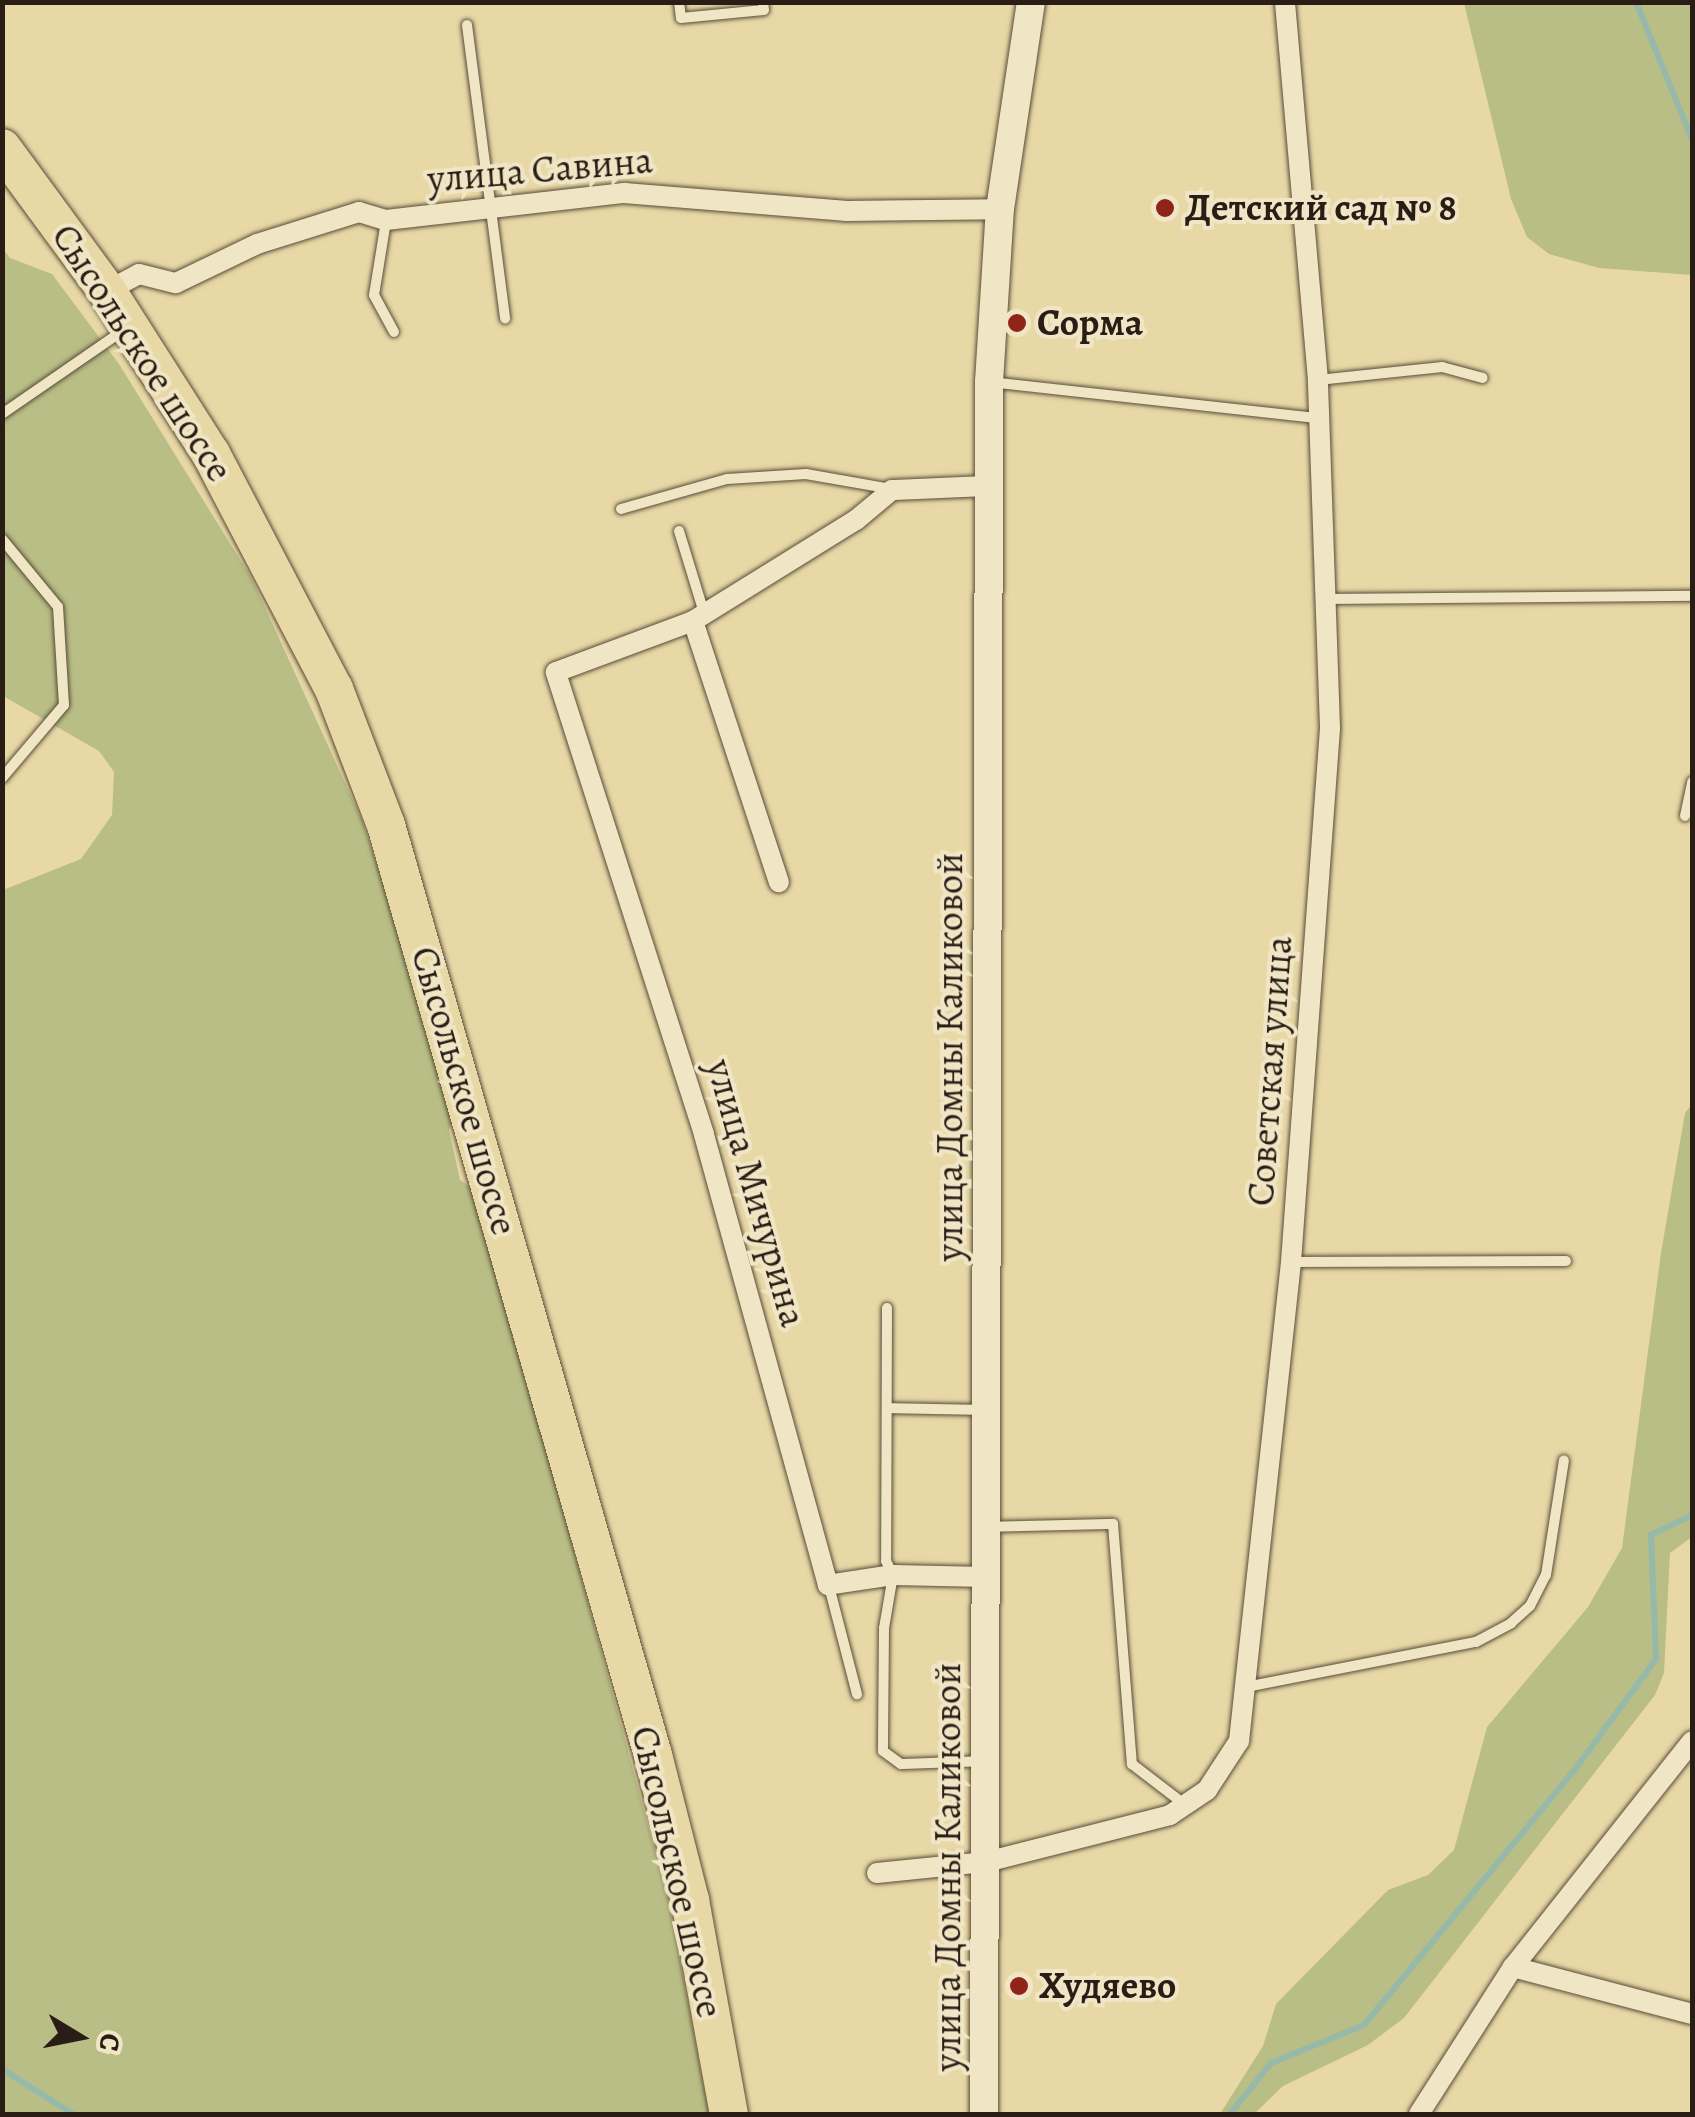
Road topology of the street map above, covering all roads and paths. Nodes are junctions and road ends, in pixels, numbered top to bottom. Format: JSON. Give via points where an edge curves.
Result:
{"nodes":[{"id":1,"x":680,"y":2,"type":"edge"},
{"id":2,"x":763,"y":2,"type":"edge"},
{"id":3,"x":1031,"y":2,"type":"edge"},
{"id":4,"x":1284,"y":2,"type":"edge"},
{"id":5,"x":467,"y":25,"type":"dead end"},
{"id":6,"x":2,"y":148,"type":"edge"},
{"id":7,"x":490,"y":206,"type":"junction"},
{"id":8,"x":1000,"y":209,"type":"junction"},
{"id":9,"x":386,"y":220,"type":"junction"},
{"id":10,"x":107,"y":291,"type":"junction"},
{"id":11,"x":505,"y":319,"type":"dead end"},
{"id":12,"x":130,"y":326,"type":"junction"},
{"id":13,"x":394,"y":332,"type":"dead end"},
{"id":14,"x":1483,"y":378,"type":"dead end"},
{"id":15,"x":1318,"y":380,"type":"junction"},
{"id":16,"x":989,"y":382,"type":"junction"},
{"id":17,"x":2,"y":414,"type":"edge"},
{"id":18,"x":1318,"y":418,"type":"junction"},
{"id":19,"x":988,"y":486,"type":"junction"},
{"id":20,"x":892,"y":490,"type":"junction"},
{"id":21,"x":621,"y":509,"type":"dead end"},
{"id":22,"x":679,"y":531,"type":"dead end"},
{"id":23,"x":2,"y":539,"type":"edge"},
{"id":24,"x":1692,"y":596,"type":"edge"},
{"id":25,"x":1330,"y":599,"type":"junction"},
{"id":26,"x":698,"y":618,"type":"junction"},
{"id":27,"x":2,"y":778,"type":"edge"},
{"id":28,"x":1692,"y":782,"type":"edge"},
{"id":29,"x":1685,"y":816,"type":"dead end"},
{"id":30,"x":779,"y":882,"type":"dead end"},
{"id":31,"x":1566,"y":1261,"type":"dead end"},
{"id":32,"x":1291,"y":1262,"type":"junction"},
{"id":33,"x":887,"y":1308,"type":"dead end"},
{"id":34,"x":887,"y":1408,"type":"junction"},
{"id":35,"x":988,"y":1410,"type":"junction"},
{"id":36,"x":1564,"y":1460,"type":"dead end"},
{"id":37,"x":988,"y":1527,"type":"junction"},
{"id":38,"x":893,"y":1575,"type":"junction"},
{"id":39,"x":988,"y":1577,"type":"junction"},
{"id":40,"x":828,"y":1585,"type":"junction"},
{"id":41,"x":1246,"y":1687,"type":"junction"},
{"id":42,"x":857,"y":1694,"type":"dead end"},
{"id":43,"x":1692,"y":1741,"type":"edge"},
{"id":44,"x":987,"y":1761,"type":"junction"},
{"id":45,"x":1185,"y":1804,"type":"junction"},
{"id":46,"x":986,"y":1862,"type":"junction"},
{"id":47,"x":877,"y":1873,"type":"dead end"},
{"id":48,"x":1513,"y":1966,"type":"junction"},
{"id":49,"x":1692,"y":2014,"type":"edge"},
{"id":50,"x":729,"y":2114,"type":"edge"},
{"id":51,"x":984,"y":2114,"type":"edge"},
{"id":52,"x":1419,"y":2114,"type":"edge"}],
"edges":[{"from":1,"to":2,"type":"lane","via":[[682,18],[764,10]]},
{"from":3,"to":8,"type":"main road","name":"улица Домны Каликовой"},
{"from":4,"to":15,"type":"street","name":"Советская улица"},
{"from":5,"to":7,"type":"lane"},
{"from":6,"to":10,"type":"highway","name":"Сысольское шоссе"},
{"from":7,"to":8,"type":"street","name":"улица Савина","via":[[641,194],[848,211]]},
{"from":7,"to":9,"type":"street","name":"улица Савина"},
{"from":7,"to":11,"type":"lane"},
{"from":8,"to":16,"type":"main road","name":"улица Домны Каликовой"},
{"from":9,"to":10,"type":"street","name":"улица Савина","via":[[359,212],[320,220],[176,284],[139,274]]},
{"from":9,"to":13,"type":"lane","via":[[374,295]]},
{"from":10,"to":12,"type":"highway","name":"Сысольское шоссе"},
{"from":12,"to":17,"type":"lane"},
{"from":12,"to":50,"type":"highway","name":"Сысольское шоссе","via":[[272,565],[334,689],[386,825],[652,1756],[690,1900]]},
{"from":14,"to":15,"type":"lane","via":[[1442,366]]},
{"from":15,"to":18,"type":"street","name":"Советская улица"},
{"from":16,"to":18,"type":"lane"},
{"from":16,"to":19,"type":"main road","name":"улица Домны Каликовой"},
{"from":18,"to":25,"type":"street","name":"Советская улица"},
{"from":19,"to":20,"type":"street"},
{"from":19,"to":35,"type":"main road","name":"улица Домны Каликовой"},
{"from":20,"to":21,"type":"lane","via":[[806,474],[727,479]]},
{"from":20,"to":26,"type":"street","via":[[856,520]]},
{"from":22,"to":26,"type":"lane"},
{"from":23,"to":27,"type":"lane","via":[[58,606],[64,690],[64,704]]},
{"from":24,"to":25,"type":"lane"},
{"from":25,"to":32,"type":"street","name":"Советская улица","via":[[1330,728]]},
{"from":26,"to":30,"type":"street"},
{"from":26,"to":40,"type":"street","name":"улица Мичурина","via":[[556,672],[698,1115]]},
{"from":28,"to":29,"type":"lane"},
{"from":31,"to":32,"type":"lane"},
{"from":32,"to":41,"type":"street","name":"Советская улица"},
{"from":33,"to":34,"type":"lane"},
{"from":34,"to":35,"type":"lane"},
{"from":34,"to":38,"type":"lane","via":[[886,1561]]},
{"from":35,"to":37,"type":"main road","name":"улица Домны Каликовой"},
{"from":36,"to":41,"type":"lane","via":[[1546,1574],[1511,1623],[1476,1642]]},
{"from":37,"to":39,"type":"main road","name":"улица Домны Каликовой"},
{"from":37,"to":45,"type":"lane","via":[[1112,1524],[1132,1764]]},
{"from":38,"to":39,"type":"street"},
{"from":38,"to":40,"type":"street"},
{"from":38,"to":44,"type":"lane","via":[[883,1652],[883,1752],[901,1764]]},
{"from":39,"to":44,"type":"main road","name":"улица Домны Каликовой"},
{"from":40,"to":42,"type":"lane"},
{"from":41,"to":45,"type":"street","name":"Советская улица","via":[[1238,1741],[1207,1790]]},
{"from":43,"to":48,"type":"street"},
{"from":44,"to":46,"type":"main road","name":"улица Домны Каликовой"},
{"from":45,"to":46,"type":"street","name":"Советская улица","via":[[1107,1835]]},
{"from":46,"to":47,"type":"street","name":"Советская улица"},
{"from":46,"to":51,"type":"main road","name":"улица Домны Каликовой"},
{"from":48,"to":49,"type":"street"},
{"from":48,"to":52,"type":"street"}]}
